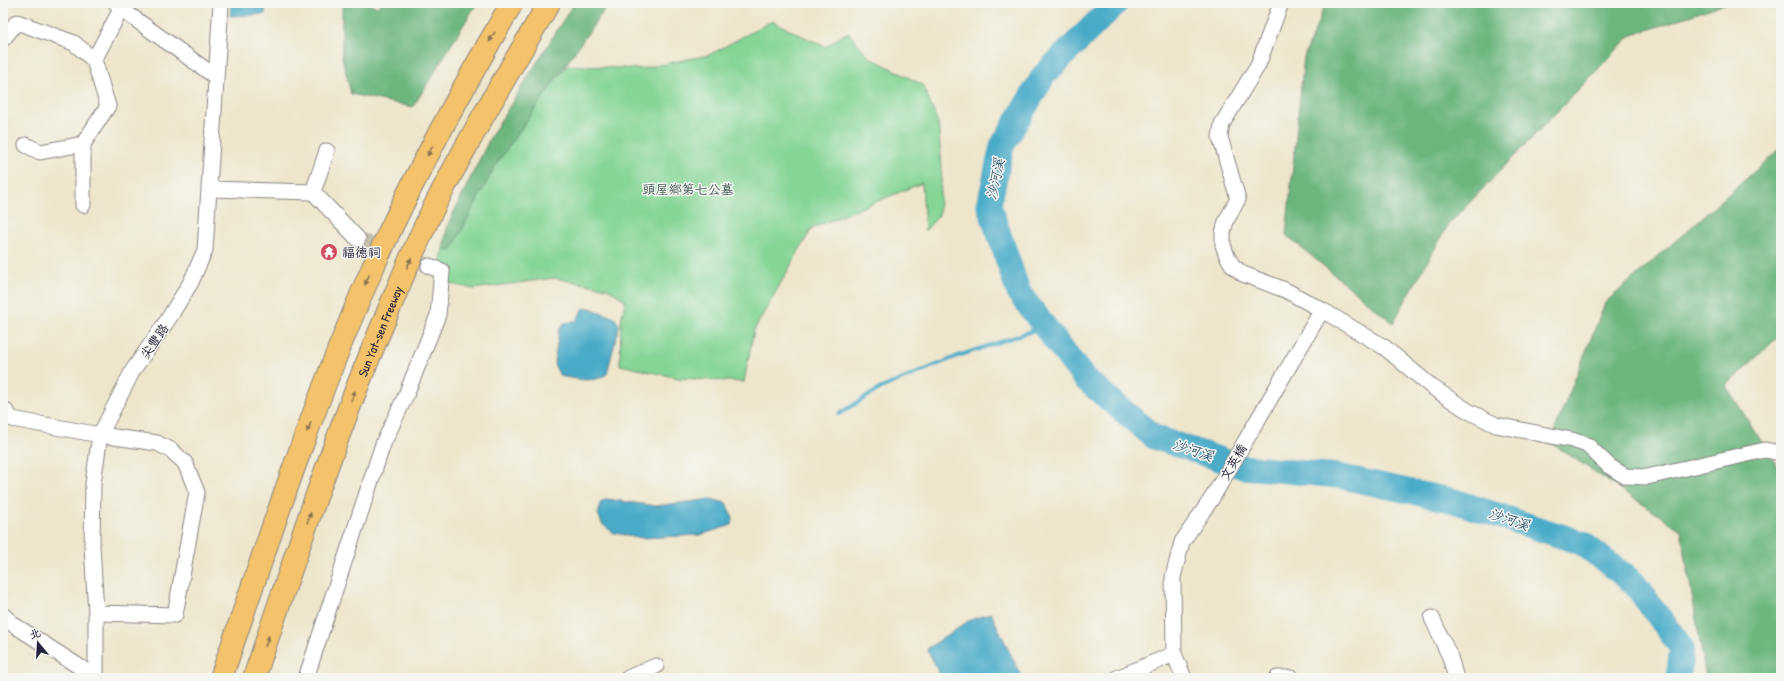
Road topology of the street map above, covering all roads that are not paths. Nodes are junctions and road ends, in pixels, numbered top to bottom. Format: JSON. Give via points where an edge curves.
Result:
{"nodes":[{"id":1,"x":221,"y":3,"type":"edge"},
{"id":2,"x":512,"y":3,"type":"edge"},
{"id":3,"x":549,"y":3,"type":"edge"},
{"id":4,"x":1281,"y":3,"type":"edge"},
{"id":5,"x":118,"y":6,"type":"edge"},
{"id":6,"x":3,"y":39,"type":"edge"},
{"id":7,"x":94,"y":60,"type":"junction"},
{"id":8,"x":216,"y":76,"type":"junction"},
{"id":9,"x":83,"y":144,"type":"junction"},
{"id":10,"x":26,"y":145,"type":"dead end"},
{"id":11,"x":327,"y":151,"type":"dead end"},
{"id":12,"x":209,"y":190,"type":"junction"},
{"id":13,"x":314,"y":192,"type":"junction"},
{"id":14,"x":83,"y":205,"type":"dead end"},
{"id":15,"x":358,"y":239,"type":"tunnel mouth"},
{"id":16,"x":429,"y":266,"type":"tunnel mouth"},
{"id":17,"x":1322,"y":310,"type":"junction"},
{"id":18,"x":3,"y":408,"type":"edge"},
{"id":19,"x":100,"y":435,"type":"junction"},
{"id":20,"x":1781,"y":453,"type":"edge"},
{"id":21,"x":96,"y":613,"type":"junction"},
{"id":22,"x":3,"y":615,"type":"edge"},
{"id":23,"x":1432,"y":618,"type":"dead end"},
{"id":24,"x":1174,"y":654,"type":"junction"},
{"id":25,"x":656,"y":666,"type":"dead end"},
{"id":26,"x":96,"y":678,"type":"edge"},
{"id":27,"x":221,"y":678,"type":"edge"},
{"id":28,"x":254,"y":678,"type":"edge"},
{"id":29,"x":306,"y":678,"type":"edge"},
{"id":30,"x":628,"y":678,"type":"edge"},
{"id":31,"x":1117,"y":678,"type":"edge"},
{"id":32,"x":1184,"y":678,"type":"edge"},
{"id":33,"x":1277,"y":678,"type":"edge"},
{"id":34,"x":1292,"y":678,"type":"edge"},
{"id":35,"x":1456,"y":678,"type":"edge"}],
"edges":[{"from":1,"to":8,"type":"street","name":"尖豐路"},
{"from":2,"to":27,"type":"highway","one_way":true,"via":[[461,91],[407,193],[371,272],[332,364],[287,484]]},
{"from":28,"to":3,"type":"highway","name":"Sun Yat-sen Freeway","one_way":true,"via":[[361,375],[400,282],[435,204]]},
{"from":4,"to":17,"type":"street","via":[[1258,65],[1222,124],[1220,137],[1238,199],[1226,221],[1223,245],[1226,256],[1243,274],[1285,290]]},
{"from":5,"to":7,"type":"street"},
{"from":5,"to":8,"type":"street"},
{"from":6,"to":7,"type":"street","via":[[17,22],[74,43]]},
{"from":7,"to":9,"type":"street","via":[[108,106]]},
{"from":8,"to":12,"type":"street","name":"尖豐路"},
{"from":9,"to":10,"type":"street","via":[[40,152]]},
{"from":9,"to":14,"type":"street"},
{"from":11,"to":13,"type":"street"},
{"from":12,"to":13,"type":"street"},
{"from":12,"to":19,"type":"street","name":"尖豐路","via":[[205,250],[191,282],[134,370]]},
{"from":13,"to":15,"type":"street"},
{"from":16,"to":29,"type":"street","via":[[442,271],[438,315],[406,395],[382,444]]},
{"from":17,"to":20,"type":"street","via":[[1384,347],[1432,387],[1468,411],[1496,424],[1572,440],[1587,446],[1609,466],[1625,476],[1647,477],[1765,450]]},
{"from":17,"to":24,"type":"street","name":"文英橋","via":[[1212,498],[1182,542],[1173,577]]},
{"from":18,"to":19,"type":"street","via":[[12,419]]},
{"from":19,"to":21,"type":"street","name":"尖豐路","via":[[93,483],[92,546]]},
{"from":19,"to":21,"type":"street","via":[[157,444],[171,450],[185,464],[197,492],[175,615]]},
{"from":21,"to":26,"type":"street","name":"尖豐路"},
{"from":22,"to":26,"type":"street","via":[[14,625]]},
{"from":23,"to":35,"type":"street","via":[[1450,657]]},
{"from":24,"to":31,"type":"street"},
{"from":24,"to":32,"type":"street"},
{"from":25,"to":30,"type":"street"},
{"from":33,"to":34,"type":"street"}]}
